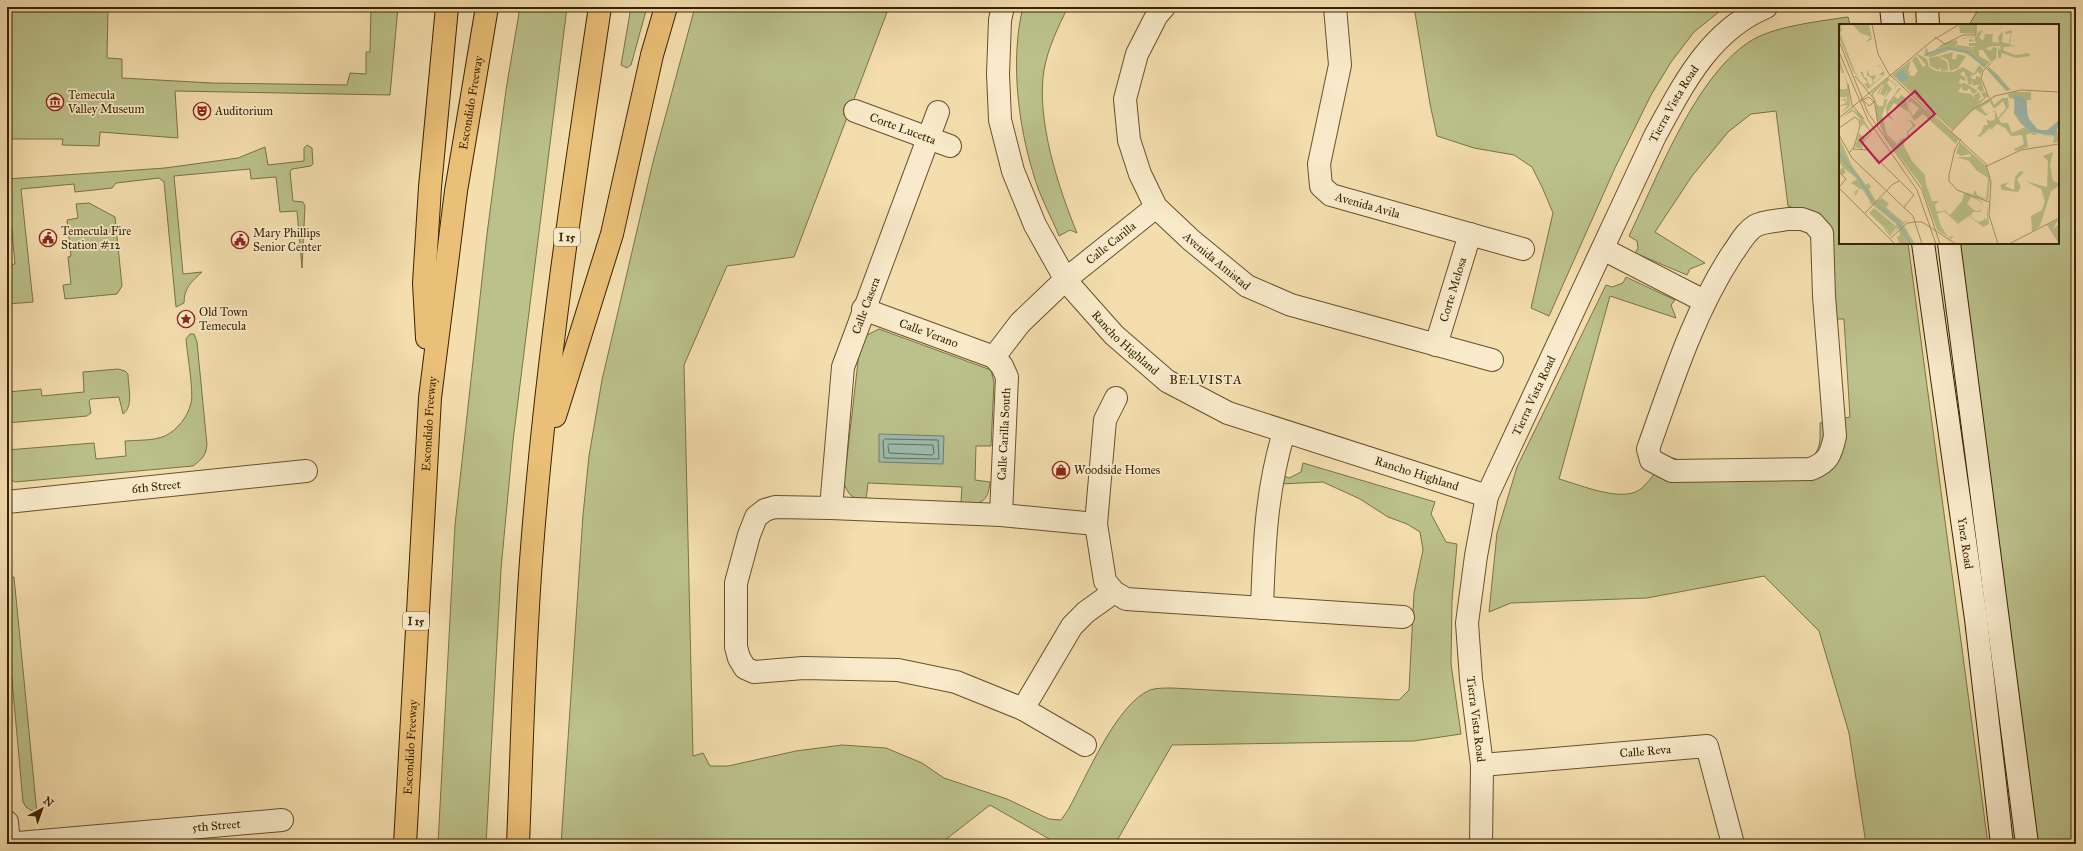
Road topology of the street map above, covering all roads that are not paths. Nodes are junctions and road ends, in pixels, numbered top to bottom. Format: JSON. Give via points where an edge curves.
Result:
{"nodes":[{"id":1,"x":448,"y":7,"type":"edge"},
{"id":2,"x":487,"y":7,"type":"edge"},
{"id":3,"x":600,"y":7,"type":"edge"},
{"id":4,"x":666,"y":7,"type":"edge"},
{"id":5,"x":1003,"y":7,"type":"edge"},
{"id":6,"x":1164,"y":7,"type":"edge"},
{"id":7,"x":1335,"y":7,"type":"edge"},
{"id":8,"x":1766,"y":7,"type":"edge"},
{"id":9,"x":1891,"y":7,"type":"edge"},
{"id":10,"x":1927,"y":7,"type":"edge"},
{"id":11,"x":1894,"y":24,"type":"edge"},
{"id":12,"x":1928,"y":24,"type":"edge"},
{"id":13,"x":855,"y":111,"type":"dead end"},
{"id":14,"x":938,"y":112,"type":"dead end"},
{"id":15,"x":928,"y":138,"type":"junction"},
{"id":16,"x":950,"y":146,"type":"dead end"},
{"id":17,"x":1156,"y":207,"type":"junction"},
{"id":18,"x":1470,"y":234,"type":"junction"},
{"id":19,"x":1923,"y":244,"type":"edge"},
{"id":20,"x":1949,"y":244,"type":"edge"},
{"id":21,"x":1523,"y":249,"type":"dead end"},
{"id":22,"x":1603,"y":249,"type":"junction"},
{"id":23,"x":1066,"y":279,"type":"junction"},
{"id":24,"x":1704,"y":301,"type":"junction"},
{"id":25,"x":863,"y":308,"type":"junction"},
{"id":26,"x":1436,"y":345,"type":"junction"},
{"id":27,"x":994,"y":357,"type":"junction"},
{"id":28,"x":1492,"y":360,"type":"dead end"},
{"id":29,"x":430,"y":398,"type":"junction"},
{"id":30,"x":1116,"y":398,"type":"dead end"},
{"id":31,"x":1284,"y":432,"type":"junction"},
{"id":32,"x":539,"y":467,"type":"junction"},
{"id":33,"x":306,"y":470,"type":"dead end"},
{"id":34,"x":1487,"y":496,"type":"junction"},
{"id":35,"x":7,"y":502,"type":"edge"},
{"id":36,"x":831,"y":508,"type":"junction"},
{"id":37,"x":1001,"y":515,"type":"junction"},
{"id":38,"x":1096,"y":524,"type":"junction"},
{"id":39,"x":1114,"y":592,"type":"junction"},
{"id":40,"x":1262,"y":608,"type":"junction"},
{"id":41,"x":1402,"y":617,"type":"dead end"},
{"id":42,"x":1023,"y":709,"type":"junction"},
{"id":43,"x":1085,"y":744,"type":"dead end"},
{"id":44,"x":1482,"y":765,"type":"junction"},
{"id":45,"x":282,"y":820,"type":"dead end"},
{"id":46,"x":7,"y":822,"type":"edge"},
{"id":47,"x":9,"y":844,"type":"edge"},
{"id":48,"x":405,"y":844,"type":"edge"},
{"id":49,"x":518,"y":844,"type":"edge"},
{"id":50,"x":1481,"y":844,"type":"edge"},
{"id":51,"x":1733,"y":844,"type":"edge"},
{"id":52,"x":2002,"y":844,"type":"edge"},
{"id":53,"x":2028,"y":844,"type":"edge"}],
"edges":[{"from":1,"to":29,"type":"highway","via":[[430,187],[424,282]]},
{"from":2,"to":29,"type":"highway","name":"Escondido Freeway","number":"I 15","via":[[456,191]]},
{"from":3,"to":32,"type":"highway","number":"I 15","via":[[562,278]]},
{"from":4,"to":32,"type":"highway","via":[[652,54],[612,234]]},
{"from":5,"to":23,"type":"street","name":"Rancho Highland","via":[[1000,20],[998,74],[1000,120],[1013,171],[1035,225]]},
{"from":6,"to":17,"type":"street","name":"Avenida Amistad","via":[[1157,15],[1138,54],[1125,99],[1129,140],[1140,174]]},
{"from":7,"to":18,"type":"street","name":"Avenida Avila","via":[[1340,65],[1319,164],[1321,186],[1331,195]]},
{"from":8,"to":22,"type":"street","name":"Tierra Vista Road","via":[[1740,20],[1706,50],[1681,88],[1655,136]]},
{"from":9,"to":11,"type":"street"},
{"from":10,"to":12,"type":"street"},
{"from":13,"to":15,"type":"street","name":"Corte Lucetta"},
{"from":14,"to":15,"type":"street","name":"Calle Casera"},
{"from":15,"to":16,"type":"street","name":"Corte Lucetta"},
{"from":15,"to":25,"type":"street","name":"Calle Casera"},
{"from":17,"to":23,"type":"street","name":"Calle Carilla"},
{"from":17,"to":26,"type":"street","name":"Avenida Amistad","via":[[1247,286],[1291,305]]},
{"from":18,"to":21,"type":"street","name":"Avenida Avila"},
{"from":18,"to":26,"type":"street","name":"Corte Melosa"},
{"from":19,"to":52,"type":"street","name":"Ynez Road","via":[[1976,619]]},
{"from":20,"to":53,"type":"street","name":"Ynez Road"},
{"from":22,"to":24,"type":"street"},
{"from":22,"to":34,"type":"street","name":"Tierra Vista Road"},
{"from":23,"to":27,"type":"street","name":"Calle Carilla","via":[[1020,323]]},
{"from":23,"to":31,"type":"street","name":"Rancho Highland","via":[[1114,336],[1167,381],[1228,413]]},
{"from":24,"to":24,"type":"street","via":[[1648,449],[1651,460],[1672,471],[1811,470],[1823,464],[1835,436],[1824,296],[1822,233],[1813,223],[1802,218],[1756,225],[1746,234]]},
{"from":25,"to":27,"type":"street","name":"Calle Verano"},
{"from":25,"to":36,"type":"street","name":"Calle Casera","via":[[843,368]]},
{"from":26,"to":28,"type":"street","name":"Avenida Amistad"},
{"from":27,"to":37,"type":"street","name":"Calle Carilla South","via":[[1007,377]]},
{"from":29,"to":48,"type":"highway","name":"Escondido Freeway","number":"I 15"},
{"from":30,"to":38,"type":"street","via":[[1105,420]]},
{"from":31,"to":34,"type":"street","name":"Rancho Highland"},
{"from":31,"to":40,"type":"street","via":[[1267,506]]},
{"from":32,"to":49,"type":"highway","number":"I 15","via":[[532,550]]},
{"from":33,"to":35,"type":"street","name":"6th Street"},
{"from":34,"to":44,"type":"street","name":"Tierra Vista Road","via":[[1467,623]]},
{"from":36,"to":37,"type":"street"},
{"from":36,"to":42,"type":"street","via":[[774,507],[756,517],[736,583],[736,647],[745,668],[754,672],[803,668],[898,670],[956,682]]},
{"from":37,"to":38,"type":"street"},
{"from":38,"to":39,"type":"street","via":[[1105,581]]},
{"from":39,"to":40,"type":"street","via":[[1126,599]]},
{"from":39,"to":42,"type":"street","via":[[1086,612],[1072,626]]},
{"from":40,"to":41,"type":"street"},
{"from":42,"to":43,"type":"street"},
{"from":44,"to":50,"type":"street","name":"Tierra Vista Road"},
{"from":44,"to":51,"type":"street","name":"Calle Reva","via":[[1707,746]]},
{"from":45,"to":47,"type":"street","name":"5th Street"},
{"from":46,"to":47,"type":"street"}]}
